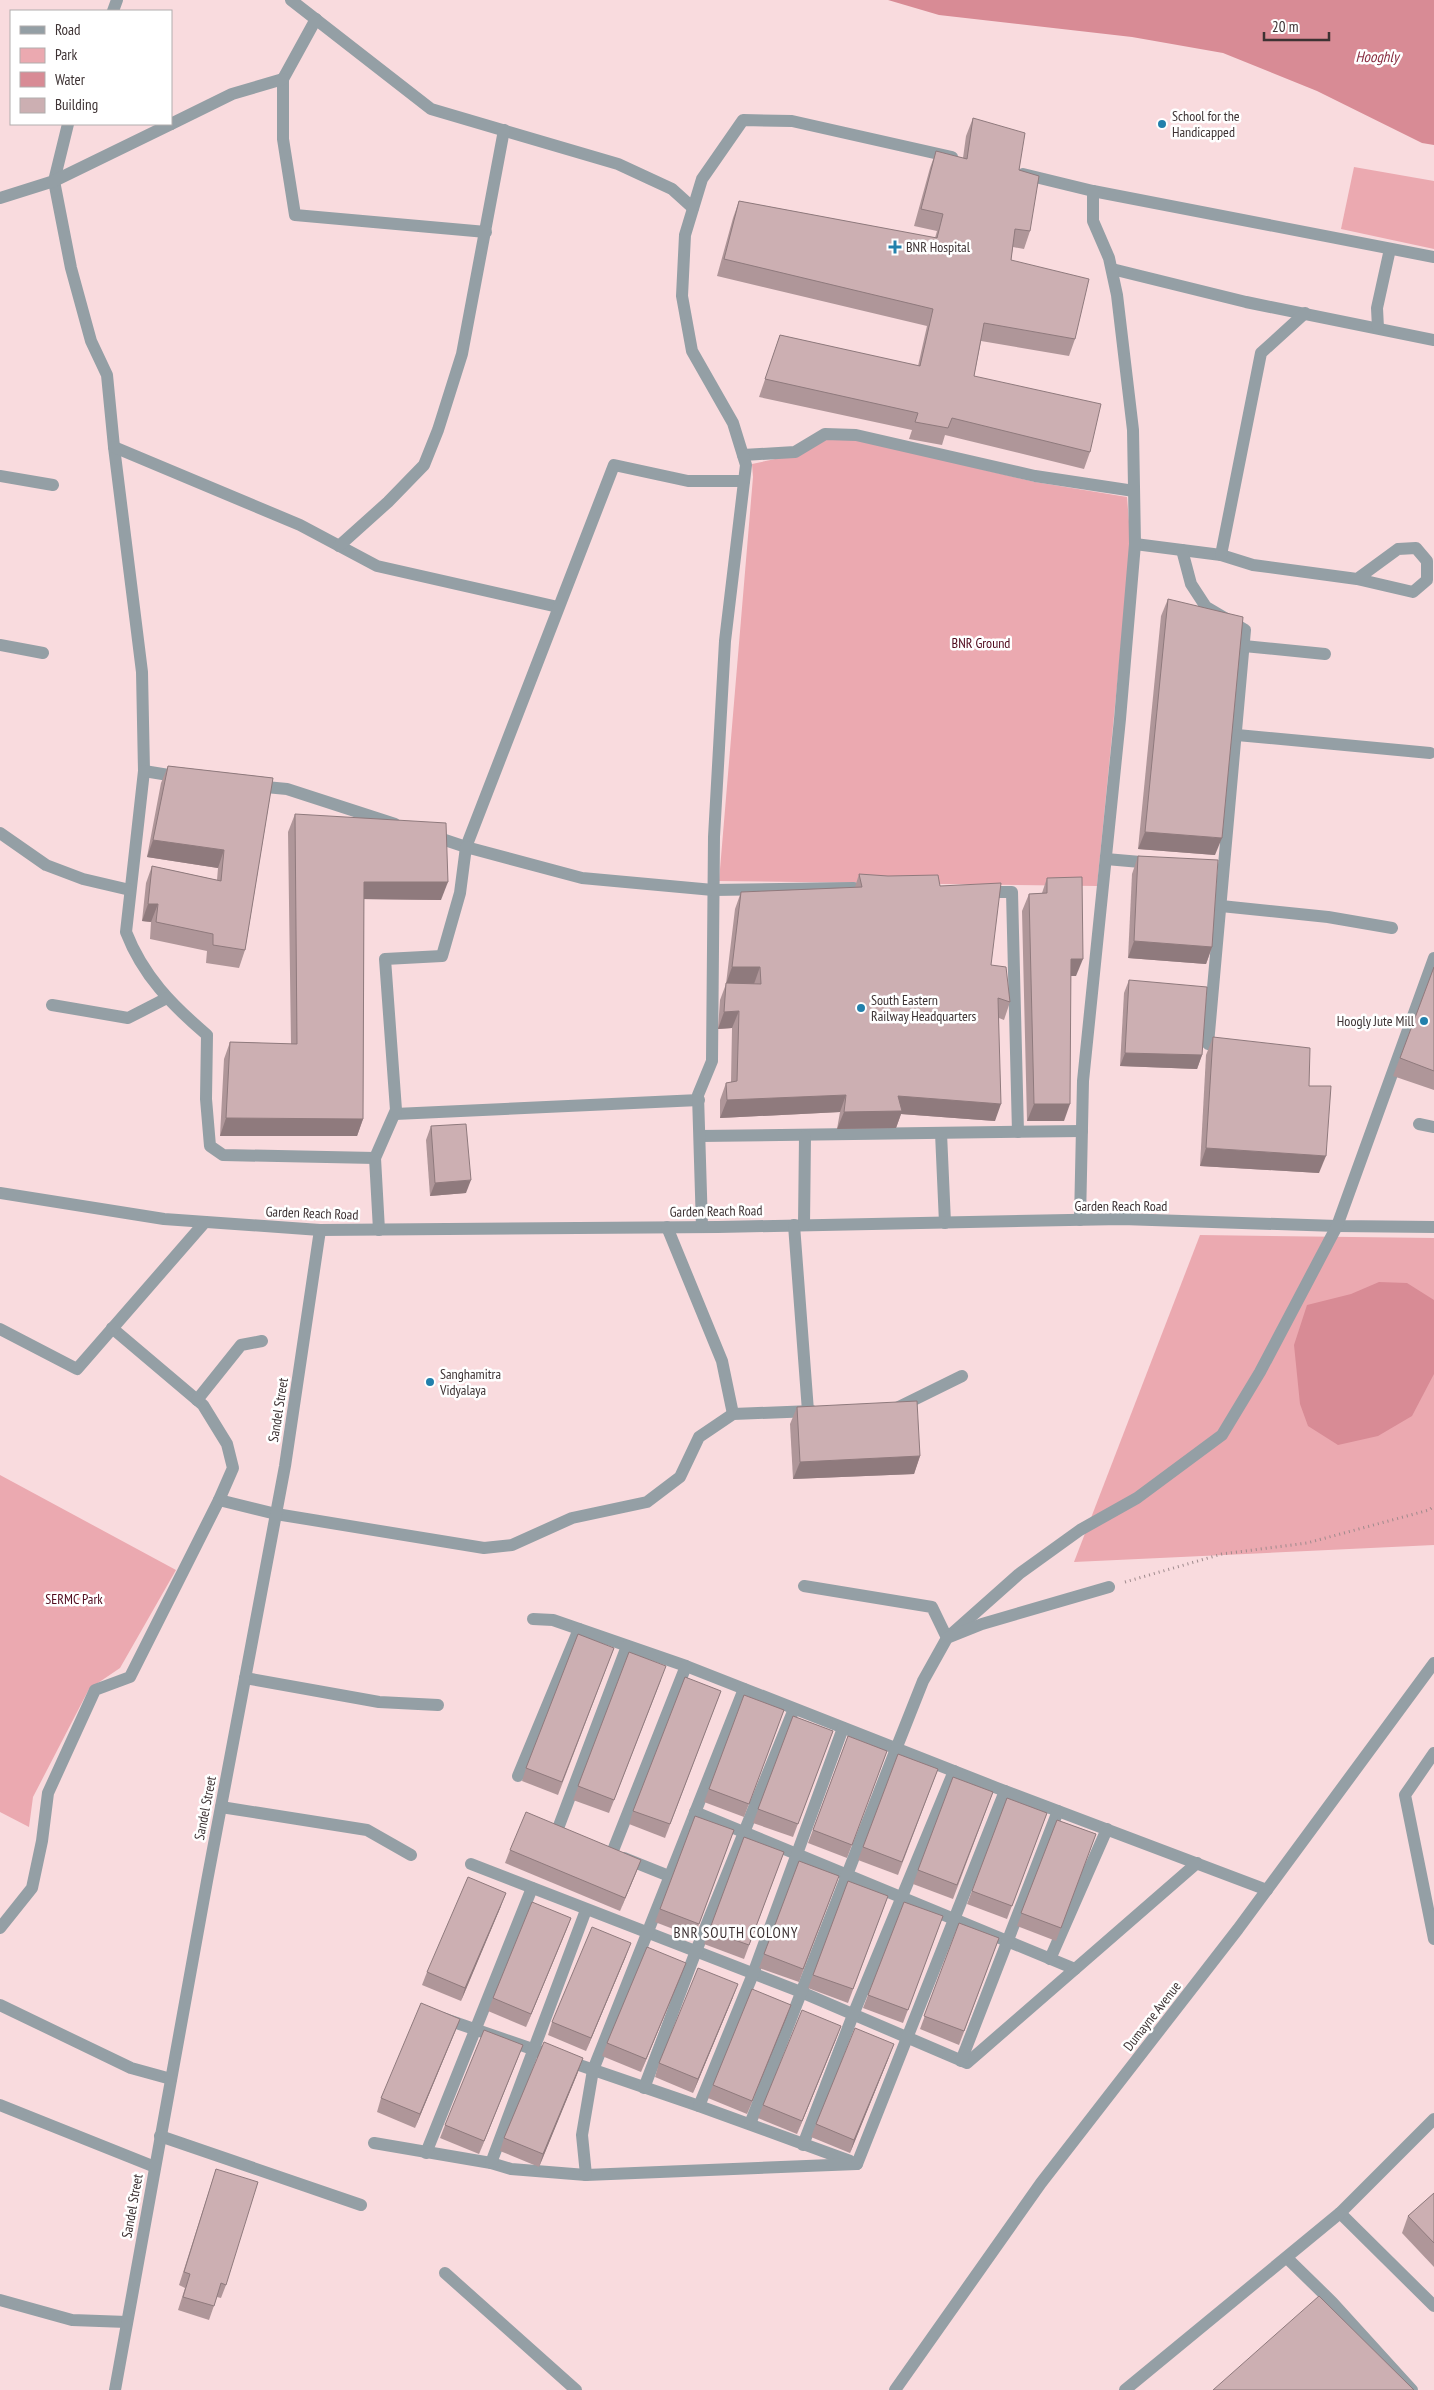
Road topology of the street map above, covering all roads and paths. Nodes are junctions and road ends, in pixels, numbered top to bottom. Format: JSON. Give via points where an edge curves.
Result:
{"nodes":[{"id":1,"x":291,"y":0,"type":"edge"},
{"id":2,"x":316,"y":19,"type":"junction"},
{"id":3,"x":283,"y":79,"type":"junction"},
{"id":4,"x":172,"y":124,"type":"edge"},
{"id":5,"x":68,"y":125,"type":"edge"},
{"id":6,"x":169,"y":125,"type":"edge"},
{"id":7,"x":504,"y":130,"type":"junction"},
{"id":8,"x":962,"y":160,"type":"edge"},
{"id":9,"x":1010,"y":171,"type":"edge"},
{"id":10,"x":54,"y":181,"type":"junction"},
{"id":11,"x":1093,"y":191,"type":"junction"},
{"id":12,"x":0,"y":198,"type":"edge"},
{"id":13,"x":693,"y":208,"type":"junction"},
{"id":14,"x":486,"y":232,"type":"junction"},
{"id":15,"x":1390,"y":249,"type":"junction"},
{"id":16,"x":1434,"y":257,"type":"edge"},
{"id":17,"x":1112,"y":269,"type":"junction"},
{"id":18,"x":1305,"y":314,"type":"junction"},
{"id":19,"x":1378,"y":328,"type":"junction"},
{"id":20,"x":1434,"y":340,"type":"edge"},
{"id":21,"x":114,"y":448,"type":"junction"},
{"id":22,"x":742,"y":454,"type":"junction"},
{"id":23,"x":0,"y":476,"type":"edge"},
{"id":24,"x":744,"y":481,"type":"junction"},
{"id":25,"x":53,"y":485,"type":"dead end"},
{"id":26,"x":1134,"y":491,"type":"junction"},
{"id":27,"x":1135,"y":544,"type":"junction"},
{"id":28,"x":339,"y":546,"type":"junction"},
{"id":29,"x":1182,"y":550,"type":"junction"},
{"id":30,"x":1221,"y":555,"type":"junction"},
{"id":31,"x":1357,"y":579,"type":"junction"},
{"id":32,"x":558,"y":607,"type":"junction"},
{"id":33,"x":0,"y":645,"type":"edge"},
{"id":34,"x":1244,"y":646,"type":"junction"},
{"id":35,"x":44,"y":653,"type":"dead end"},
{"id":36,"x":1325,"y":654,"type":"dead end"},
{"id":37,"x":1237,"y":735,"type":"junction"},
{"id":38,"x":1430,"y":754,"type":"dead end"},
{"id":39,"x":144,"y":771,"type":"junction"},
{"id":40,"x":194,"y":779,"type":"edge"},
{"id":41,"x":240,"y":784,"type":"edge"},
{"id":42,"x":0,"y":833,"type":"edge"},
{"id":43,"x":466,"y":847,"type":"junction"},
{"id":44,"x":1106,"y":859,"type":"junction"},
{"id":45,"x":1161,"y":864,"type":"edge"},
{"id":46,"x":1206,"y":868,"type":"edge"},
{"id":47,"x":1224,"y":869,"type":"junction"},
{"id":48,"x":863,"y":888,"type":"edge"},
{"id":49,"x":130,"y":890,"type":"junction"},
{"id":50,"x":713,"y":890,"type":"junction"},
{"id":51,"x":973,"y":891,"type":"edge"},
{"id":52,"x":1221,"y":906,"type":"junction"},
{"id":53,"x":1392,"y":928,"type":"dead end"},
{"id":54,"x":1434,"y":958,"type":"edge"},
{"id":55,"x":167,"y":998,"type":"junction"},
{"id":56,"x":52,"y":1005,"type":"dead end"},
{"id":57,"x":1208,"y":1044,"type":"dead end"},
{"id":58,"x":698,"y":1100,"type":"junction"},
{"id":59,"x":395,"y":1114,"type":"junction"},
{"id":60,"x":1419,"y":1124,"type":"dead end"},
{"id":61,"x":1434,"y":1127,"type":"edge"},
{"id":62,"x":1082,"y":1131,"type":"junction"},
{"id":63,"x":1018,"y":1132,"type":"junction"},
{"id":64,"x":941,"y":1133,"type":"junction"},
{"id":65,"x":700,"y":1136,"type":"junction"},
{"id":66,"x":805,"y":1136,"type":"junction"},
{"id":67,"x":375,"y":1158,"type":"junction"},
{"id":68,"x":0,"y":1193,"type":"edge"},
{"id":69,"x":1080,"y":1220,"type":"junction"},
{"id":70,"x":205,"y":1222,"type":"junction"},
{"id":71,"x":945,"y":1223,"type":"junction"},
{"id":72,"x":799,"y":1225,"type":"junction"},
{"id":73,"x":1337,"y":1226,"type":"junction"},
{"id":74,"x":667,"y":1227,"type":"junction"},
{"id":75,"x":702,"y":1227,"type":"junction"},
{"id":76,"x":1434,"y":1227,"type":"edge"},
{"id":77,"x":320,"y":1230,"type":"junction"},
{"id":78,"x":379,"y":1230,"type":"junction"},
{"id":79,"x":112,"y":1328,"type":"junction"},
{"id":80,"x":0,"y":1329,"type":"edge"},
{"id":81,"x":262,"y":1341,"type":"dead end"},
{"id":82,"x":962,"y":1376,"type":"dead end"},
{"id":83,"x":197,"y":1400,"type":"junction"},
{"id":84,"x":880,"y":1409,"type":"edge"},
{"id":85,"x":826,"y":1410,"type":"edge"},
{"id":86,"x":808,"y":1411,"type":"junction"},
{"id":87,"x":732,"y":1414,"type":"junction"},
{"id":88,"x":219,"y":1500,"type":"junction"},
{"id":89,"x":1434,"y":1506,"type":"edge"},
{"id":90,"x":276,"y":1514,"type":"junction"},
{"id":91,"x":804,"y":1586,"type":"dead end"},
{"id":92,"x":1110,"y":1587,"type":"joint"},
{"id":93,"x":534,"y":1619,"type":"dead end"},
{"id":94,"x":579,"y":1629,"type":"junction"},
{"id":95,"x":947,"y":1638,"type":"junction"},
{"id":96,"x":627,"y":1646,"type":"junction"},
{"id":97,"x":1434,"y":1663,"type":"edge"},
{"id":98,"x":686,"y":1666,"type":"junction"},
{"id":99,"x":245,"y":1678,"type":"junction"},
{"id":100,"x":744,"y":1689,"type":"junction"},
{"id":101,"x":438,"y":1705,"type":"dead end"},
{"id":102,"x":794,"y":1709,"type":"junction"},
{"id":103,"x":844,"y":1728,"type":"junction"},
{"id":104,"x":896,"y":1748,"type":"junction"},
{"id":105,"x":1434,"y":1753,"type":"edge"},
{"id":106,"x":954,"y":1771,"type":"junction"},
{"id":107,"x":518,"y":1776,"type":"dead end"},
{"id":108,"x":1005,"y":1791,"type":"junction"},
{"id":109,"x":221,"y":1807,"type":"junction"},
{"id":110,"x":1058,"y":1811,"type":"junction"},
{"id":111,"x":695,"y":1812,"type":"junction"},
{"id":112,"x":542,"y":1826,"type":"edge"},
{"id":113,"x":1107,"y":1829,"type":"junction"},
{"id":114,"x":744,"y":1832,"type":"junction"},
{"id":115,"x":410,"y":1854,"type":"dead end"},
{"id":116,"x":797,"y":1854,"type":"junction"},
{"id":117,"x":1197,"y":1863,"type":"junction"},
{"id":118,"x":470,"y":1864,"type":"dead end"},
{"id":119,"x":847,"y":1875,"type":"junction"},
{"id":120,"x":669,"y":1876,"type":"junction"},
{"id":121,"x":532,"y":1888,"type":"junction"},
{"id":122,"x":1267,"y":1890,"type":"junction"},
{"id":123,"x":902,"y":1898,"type":"junction"},
{"id":124,"x":586,"y":1910,"type":"junction"},
{"id":125,"x":955,"y":1920,"type":"junction"},
{"id":126,"x":0,"y":1928,"type":"edge"},
{"id":127,"x":646,"y":1933,"type":"junction"},
{"id":128,"x":1434,"y":1939,"type":"edge"},
{"id":129,"x":1007,"y":1941,"type":"junction"},
{"id":130,"x":696,"y":1952,"type":"junction"},
{"id":131,"x":1050,"y":1959,"type":"junction"},
{"id":132,"x":1075,"y":1969,"type":"junction"},
{"id":133,"x":753,"y":1974,"type":"junction"},
{"id":134,"x":801,"y":1992,"type":"junction"},
{"id":135,"x":0,"y":2005,"type":"edge"},
{"id":136,"x":428,"y":2013,"type":"edge"},
{"id":137,"x":853,"y":2015,"type":"junction"},
{"id":138,"x":475,"y":2029,"type":"junction"},
{"id":139,"x":908,"y":2039,"type":"junction"},
{"id":140,"x":534,"y":2049,"type":"junction"},
{"id":141,"x":960,"y":2061,"type":"junction"},
{"id":142,"x":593,"y":2070,"type":"junction"},
{"id":143,"x":171,"y":2079,"type":"junction"},
{"id":144,"x":644,"y":2088,"type":"junction"},
{"id":145,"x":0,"y":2105,"type":"edge"},
{"id":146,"x":698,"y":2106,"type":"junction"},
{"id":147,"x":1434,"y":2119,"type":"edge"},
{"id":148,"x":750,"y":2124,"type":"junction"},
{"id":149,"x":160,"y":2136,"type":"junction"},
{"id":150,"x":374,"y":2143,"type":"dead end"},
{"id":151,"x":804,"y":2144,"type":"junction"},
{"id":152,"x":426,"y":2153,"type":"junction"},
{"id":153,"x":491,"y":2163,"type":"junction"},
{"id":154,"x":857,"y":2164,"type":"junction"},
{"id":155,"x":154,"y":2167,"type":"junction"},
{"id":156,"x":586,"y":2175,"type":"junction"},
{"id":157,"x":361,"y":2206,"type":"dead end"},
{"id":158,"x":1340,"y":2213,"type":"junction"},
{"id":159,"x":1287,"y":2258,"type":"junction"},
{"id":160,"x":446,"y":2273,"type":"dead end"},
{"id":161,"x":0,"y":2300,"type":"edge"},
{"id":162,"x":1434,"y":2306,"type":"edge"},
{"id":163,"x":127,"y":2322,"type":"junction"},
{"id":164,"x":115,"y":2390,"type":"edge"},
{"id":165,"x":576,"y":2390,"type":"edge"},
{"id":166,"x":895,"y":2390,"type":"edge"},
{"id":167,"x":1125,"y":2390,"type":"edge"},
{"id":168,"x":1412,"y":2390,"type":"edge"}],
"edges":[{"from":1,"to":2,"type":"street"},
{"from":2,"to":3,"type":"street"},
{"from":2,"to":7,"type":"street","via":[[431,108]]},
{"from":3,"to":4,"type":"street","via":[[232,94]]},
{"from":3,"to":14,"type":"street","via":[[284,138],[295,215]]},
{"from":5,"to":10,"type":"street"},
{"from":6,"to":10,"type":"street"},
{"from":7,"to":13,"type":"street","via":[[618,164],[672,189]]},
{"from":7,"to":14,"type":"street"},
{"from":8,"to":13,"type":"street","via":[[792,121],[743,120],[702,180]]},
{"from":9,"to":11,"type":"street"},
{"from":10,"to":12,"type":"street"},
{"from":10,"to":21,"type":"street","via":[[73,277],[91,341],[107,375]]},
{"from":11,"to":15,"type":"street"},
{"from":11,"to":17,"type":"street","via":[[1093,221]]},
{"from":13,"to":22,"type":"street","via":[[685,235],[682,296],[692,351],[733,422]]},
{"from":14,"to":28,"type":"street","via":[[462,354],[424,465]]},
{"from":15,"to":16,"type":"street"},
{"from":15,"to":19,"type":"street","via":[[1377,308]]},
{"from":17,"to":18,"type":"street"},
{"from":17,"to":26,"type":"street","via":[[1118,295],[1133,430]]},
{"from":18,"to":19,"type":"street"},
{"from":18,"to":30,"type":"street","via":[[1261,353]]},
{"from":19,"to":20,"type":"street"},
{"from":21,"to":28,"type":"street","via":[[300,525]]},
{"from":21,"to":39,"type":"street","via":[[142,672]]},
{"from":22,"to":24,"type":"street","via":[[746,465]]},
{"from":22,"to":26,"type":"street","via":[[795,452],[825,434],[856,434],[1035,476]]},
{"from":23,"to":25,"type":"street"},
{"from":24,"to":32,"type":"street","via":[[688,481],[614,465]]},
{"from":24,"to":50,"type":"street","via":[[725,641]]},
{"from":26,"to":27,"type":"street"},
{"from":27,"to":29,"type":"street"},
{"from":27,"to":44,"type":"street"},
{"from":28,"to":32,"type":"street","via":[[377,566]]},
{"from":29,"to":30,"type":"street"},
{"from":29,"to":34,"type":"street","via":[[1192,584],[1206,607],[1245,630]]},
{"from":30,"to":31,"type":"street","via":[[1253,565]]},
{"from":31,"to":31,"type":"street","via":[[1398,549],[1416,548],[1427,561],[1427,580],[1413,592]]},
{"from":32,"to":43,"type":"street"},
{"from":33,"to":35,"type":"street"},
{"from":34,"to":36,"type":"street"},
{"from":34,"to":37,"type":"street"},
{"from":37,"to":38,"type":"street"},
{"from":37,"to":47,"type":"street"},
{"from":39,"to":40,"type":"street"},
{"from":39,"to":49,"type":"street"},
{"from":41,"to":43,"type":"street","via":[[287,789]]},
{"from":42,"to":49,"type":"street","via":[[46,865]]},
{"from":43,"to":50,"type":"street","via":[[582,878]]},
{"from":43,"to":59,"type":"street","via":[[460,893],[442,956],[385,959]]},
{"from":44,"to":45,"type":"street"},
{"from":44,"to":62,"type":"street","via":[[1083,1081]]},
{"from":46,"to":47,"type":"street"},
{"from":47,"to":52,"type":"street"},
{"from":48,"to":50,"type":"street"},
{"from":49,"to":55,"type":"street","via":[[126,932],[135,956]]},
{"from":50,"to":58,"type":"street","via":[[712,1061]]},
{"from":51,"to":63,"type":"street","via":[[1012,892]]},
{"from":52,"to":53,"type":"street","via":[[1328,917]]},
{"from":52,"to":57,"type":"street"},
{"from":54,"to":73,"type":"street"},
{"from":55,"to":56,"type":"street","via":[[128,1018]]},
{"from":55,"to":67,"type":"street","via":[[207,1035],[206,1098],[210,1146],[223,1155]]},
{"from":58,"to":59,"type":"street"},
{"from":58,"to":65,"type":"street"},
{"from":59,"to":67,"type":"street"},
{"from":60,"to":61,"type":"street"},
{"from":62,"to":63,"type":"street"},
{"from":62,"to":69,"type":"street"},
{"from":63,"to":64,"type":"street"},
{"from":64,"to":66,"type":"street"},
{"from":64,"to":71,"type":"street"},
{"from":65,"to":66,"type":"street"},
{"from":65,"to":75,"type":"street"},
{"from":66,"to":72,"type":"street"},
{"from":67,"to":78,"type":"street"},
{"from":68,"to":70,"type":"street","name":"Garden Reach Road","via":[[164,1219]]},
{"from":69,"to":71,"type":"street","name":"Garden Reach Road"},
{"from":69,"to":73,"type":"street","name":"Garden Reach Road"},
{"from":70,"to":77,"type":"street","name":"Garden Reach Road"},
{"from":70,"to":79,"type":"street"},
{"from":71,"to":72,"type":"street","name":"Garden Reach Road"},
{"from":72,"to":75,"type":"street","name":"Garden Reach Road"},
{"from":72,"to":86,"type":"street"},
{"from":73,"to":76,"type":"street","name":"Garden Reach Road"},
{"from":73,"to":95,"type":"street","via":[[1260,1372],[1222,1435],[1137,1498],[1080,1530],[1019,1574]]},
{"from":74,"to":75,"type":"street","name":"Garden Reach Road"},
{"from":74,"to":78,"type":"street","name":"Garden Reach Road"},
{"from":74,"to":87,"type":"street","via":[[722,1361]]},
{"from":77,"to":78,"type":"street","name":"Garden Reach Road"},
{"from":77,"to":90,"type":"street","name":"Sandel Street"},
{"from":79,"to":80,"type":"street","via":[[77,1369]]},
{"from":79,"to":83,"type":"street"},
{"from":81,"to":83,"type":"street","via":[[241,1345]]},
{"from":82,"to":84,"type":"street","via":[[898,1408]]},
{"from":83,"to":88,"type":"street","via":[[227,1444],[233,1468]]},
{"from":85,"to":86,"type":"street"},
{"from":86,"to":87,"type":"street"},
{"from":87,"to":90,"type":"street","via":[[699,1437],[680,1477],[647,1502],[572,1518],[512,1545],[484,1548]]},
{"from":88,"to":90,"type":"street"},
{"from":88,"to":126,"type":"street","via":[[130,1677],[95,1690],[48,1793],[32,1888]]},
{"from":89,"to":92,"type":"path","via":[[1307,1543],[1222,1554]]},
{"from":90,"to":99,"type":"street","name":"Sandel Street"},
{"from":91,"to":95,"type":"street","via":[[932,1607]]},
{"from":92,"to":95,"type":"street","via":[[982,1624]]},
{"from":93,"to":94,"type":"street","via":[[553,1620]]},
{"from":94,"to":96,"type":"street"},
{"from":94,"to":107,"type":"street"},
{"from":95,"to":104,"type":"street","via":[[923,1681]]},
{"from":96,"to":98,"type":"street"},
{"from":96,"to":112,"type":"street","via":[[561,1833]]},
{"from":97,"to":122,"type":"street","name":"Dumayne Avenue"},
{"from":98,"to":100,"type":"street"},
{"from":98,"to":120,"type":"street","via":[[608,1852]]},
{"from":99,"to":101,"type":"street","via":[[379,1702]]},
{"from":99,"to":109,"type":"street","name":"Sandel Street"},
{"from":100,"to":102,"type":"street"},
{"from":100,"to":111,"type":"street"},
{"from":102,"to":103,"type":"street"},
{"from":102,"to":114,"type":"street"},
{"from":103,"to":104,"type":"street"},
{"from":103,"to":116,"type":"street"},
{"from":104,"to":106,"type":"street"},
{"from":104,"to":119,"type":"street"},
{"from":105,"to":128,"type":"street","via":[[1405,1795]]},
{"from":106,"to":108,"type":"street"},
{"from":106,"to":123,"type":"street"},
{"from":108,"to":110,"type":"street"},
{"from":108,"to":125,"type":"street"},
{"from":109,"to":115,"type":"street","via":[[367,1830]]},
{"from":109,"to":143,"type":"street","name":"Sandel Street"},
{"from":110,"to":113,"type":"street"},
{"from":110,"to":129,"type":"street"},
{"from":111,"to":114,"type":"street"},
{"from":111,"to":120,"type":"street"},
{"from":113,"to":117,"type":"street"},
{"from":113,"to":131,"type":"street"},
{"from":114,"to":116,"type":"street"},
{"from":114,"to":130,"type":"street"},
{"from":116,"to":119,"type":"street"},
{"from":116,"to":133,"type":"street"},
{"from":117,"to":122,"type":"street"},
{"from":117,"to":132,"type":"street"},
{"from":118,"to":121,"type":"street"},
{"from":119,"to":123,"type":"street"},
{"from":119,"to":134,"type":"street"},
{"from":120,"to":127,"type":"street"},
{"from":121,"to":124,"type":"street"},
{"from":121,"to":138,"type":"street"},
{"from":122,"to":166,"type":"street","name":"Dumayne Avenue","via":[[1041,2183]]},
{"from":123,"to":125,"type":"street"},
{"from":123,"to":137,"type":"street"},
{"from":124,"to":127,"type":"street"},
{"from":124,"to":140,"type":"street"},
{"from":125,"to":129,"type":"street"},
{"from":125,"to":139,"type":"street"},
{"from":127,"to":130,"type":"street"},
{"from":127,"to":142,"type":"street"},
{"from":129,"to":131,"type":"street"},
{"from":129,"to":141,"type":"street"},
{"from":130,"to":133,"type":"street"},
{"from":130,"to":144,"type":"street"},
{"from":131,"to":132,"type":"street"},
{"from":132,"to":141,"type":"street","via":[[967,2064]]},
{"from":133,"to":134,"type":"street"},
{"from":133,"to":146,"type":"street"},
{"from":134,"to":137,"type":"street"},
{"from":134,"to":148,"type":"street"},
{"from":135,"to":143,"type":"street","via":[[131,2068]]},
{"from":136,"to":138,"type":"street"},
{"from":137,"to":139,"type":"street"},
{"from":137,"to":151,"type":"street"},
{"from":138,"to":140,"type":"street"},
{"from":138,"to":152,"type":"street"},
{"from":139,"to":141,"type":"street"},
{"from":139,"to":154,"type":"street"},
{"from":140,"to":142,"type":"street"},
{"from":140,"to":153,"type":"street"},
{"from":142,"to":144,"type":"street"},
{"from":142,"to":156,"type":"street","via":[[582,2135]]},
{"from":143,"to":149,"type":"street","name":"Sandel Street"},
{"from":144,"to":146,"type":"street"},
{"from":145,"to":155,"type":"street"},
{"from":146,"to":148,"type":"street"},
{"from":147,"to":158,"type":"street"},
{"from":148,"to":151,"type":"street"},
{"from":149,"to":155,"type":"street","name":"Sandel Street"},
{"from":149,"to":157,"type":"street"},
{"from":150,"to":152,"type":"street"},
{"from":151,"to":154,"type":"street"},
{"from":152,"to":153,"type":"street"},
{"from":153,"to":156,"type":"street","via":[[511,2169]]},
{"from":154,"to":156,"type":"street"},
{"from":155,"to":163,"type":"street","name":"Sandel Street"},
{"from":158,"to":159,"type":"street"},
{"from":158,"to":162,"type":"street"},
{"from":159,"to":167,"type":"street"},
{"from":159,"to":168,"type":"street"},
{"from":160,"to":165,"type":"street"},
{"from":161,"to":163,"type":"street","via":[[72,2320]]},
{"from":163,"to":164,"type":"street","name":"Sandel Street"}]}
